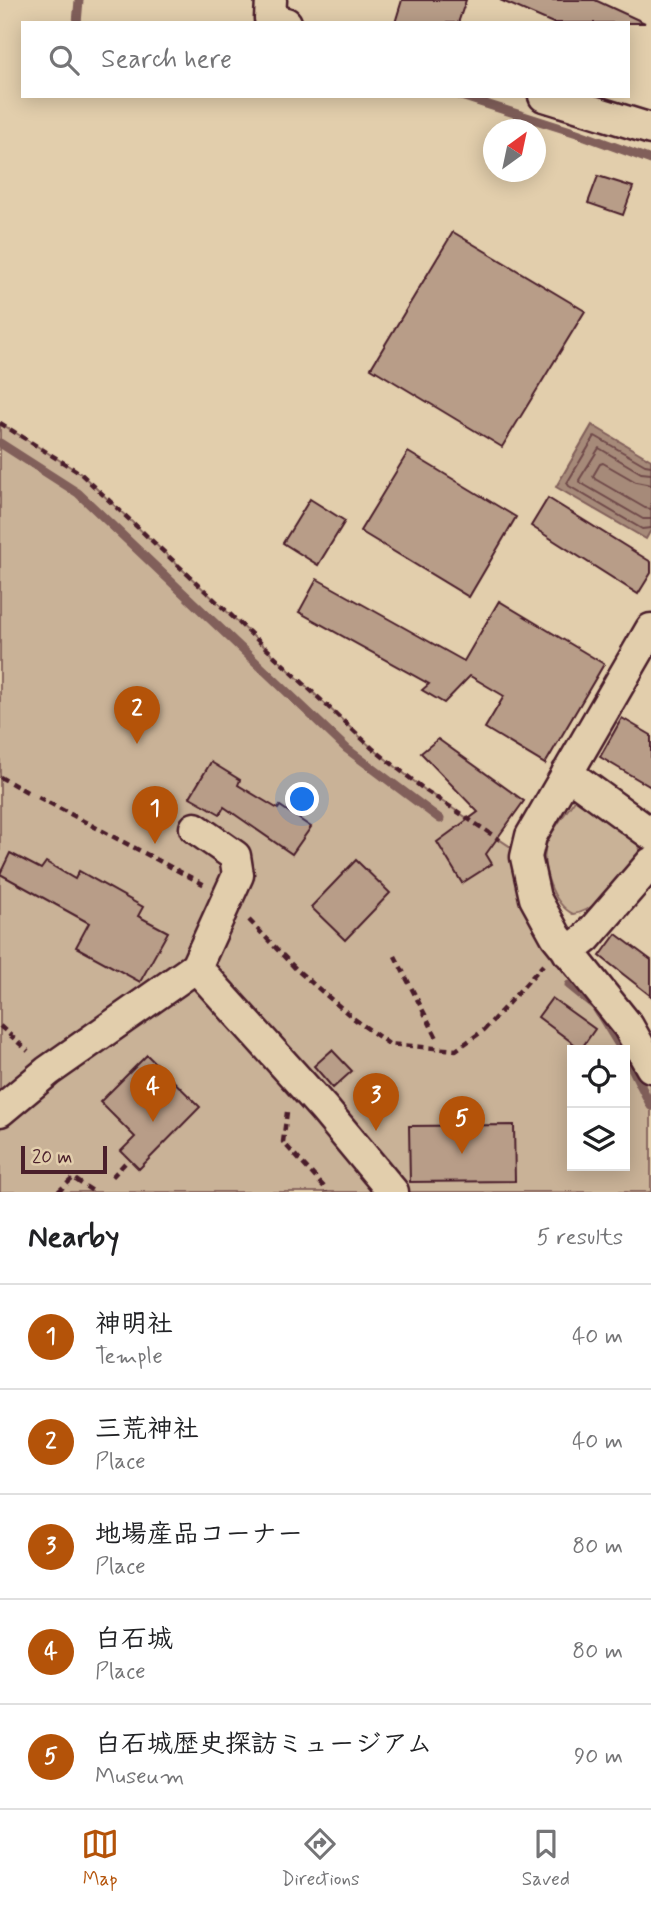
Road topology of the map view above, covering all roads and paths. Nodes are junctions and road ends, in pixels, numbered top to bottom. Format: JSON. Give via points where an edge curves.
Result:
{"nodes":[{"id":1,"x":271,"y":0,"type":"edge"},
{"id":2,"x":278,"y":21,"type":"edge"},
{"id":3,"x":550,"y":98,"type":"edge"},
{"id":4,"x":651,"y":129,"type":"edge"},
{"id":5,"x":0,"y":423,"type":"edge"},
{"id":6,"x":651,"y":629,"type":"edge"},
{"id":7,"x":567,"y":773,"type":"junction"},
{"id":8,"x":0,"y":777,"type":"edge"},
{"id":9,"x":29,"y":793,"type":"dead end"},
{"id":10,"x":38,"y":797,"type":"dead end"},
{"id":11,"x":195,"y":828,"type":"dead end"},
{"id":12,"x":651,"y":834,"type":"edge"},
{"id":13,"x":526,"y":857,"type":"junction"},
{"id":14,"x":651,"y":863,"type":"edge"},
{"id":15,"x":199,"y":882,"type":"dead end"},
{"id":16,"x":228,"y":898,"type":"junction"},
{"id":17,"x":395,"y":956,"type":"dead end"},
{"id":18,"x":556,"y":958,"type":"junction"},
{"id":19,"x":196,"y":967,"type":"junction"},
{"id":20,"x":0,"y":1026,"type":"edge"},
{"id":21,"x":437,"y":1038,"type":"dead end"},
{"id":22,"x":651,"y":1067,"type":"edge"},
{"id":23,"x":48,"y":1072,"type":"junction"},
{"id":24,"x":292,"y":1073,"type":"junction"},
{"id":25,"x":0,"y":1111,"type":"edge"},
{"id":26,"x":127,"y":1161,"type":"dead end"},
{"id":27,"x":112,"y":1177,"type":"dead end"},
{"id":28,"x":58,"y":1192,"type":"edge"},
{"id":29,"x":94,"y":1192,"type":"edge"},
{"id":30,"x":326,"y":1192,"type":"edge"},
{"id":31,"x":393,"y":1192,"type":"edge"}],
"edges":[{"from":1,"to":2,"type":"street","via":[[270,19]]},
{"from":3,"to":4,"type":"street"},
{"from":5,"to":13,"type":"path","via":[[80,473],[372,748],[425,790]]},
{"from":6,"to":7,"type":"street"},
{"from":7,"to":12,"type":"street"},
{"from":7,"to":13,"type":"street","via":[[531,836]]},
{"from":8,"to":9,"type":"path"},
{"from":10,"to":15,"type":"path"},
{"from":11,"to":16,"type":"street","via":[[235,856],[238,874]]},
{"from":13,"to":18,"type":"street","via":[[535,898],[556,936]]},
{"from":14,"to":18,"type":"street","via":[[586,938]]},
{"from":16,"to":18,"type":"path","via":[[297,970],[389,1044],[456,1050],[484,1030]]},
{"from":16,"to":19,"type":"street"},
{"from":17,"to":21,"type":"path"},
{"from":18,"to":22,"type":"street","via":[[628,1026]]},
{"from":19,"to":23,"type":"street"},
{"from":19,"to":24,"type":"street"},
{"from":20,"to":23,"type":"path"},
{"from":23,"to":25,"type":"street"},
{"from":24,"to":30,"type":"path","via":[[283,1142]]},
{"from":24,"to":31,"type":"street"},
{"from":26,"to":27,"type":"path"},
{"from":28,"to":29,"type":"path","via":[[73,1178]]}]}
